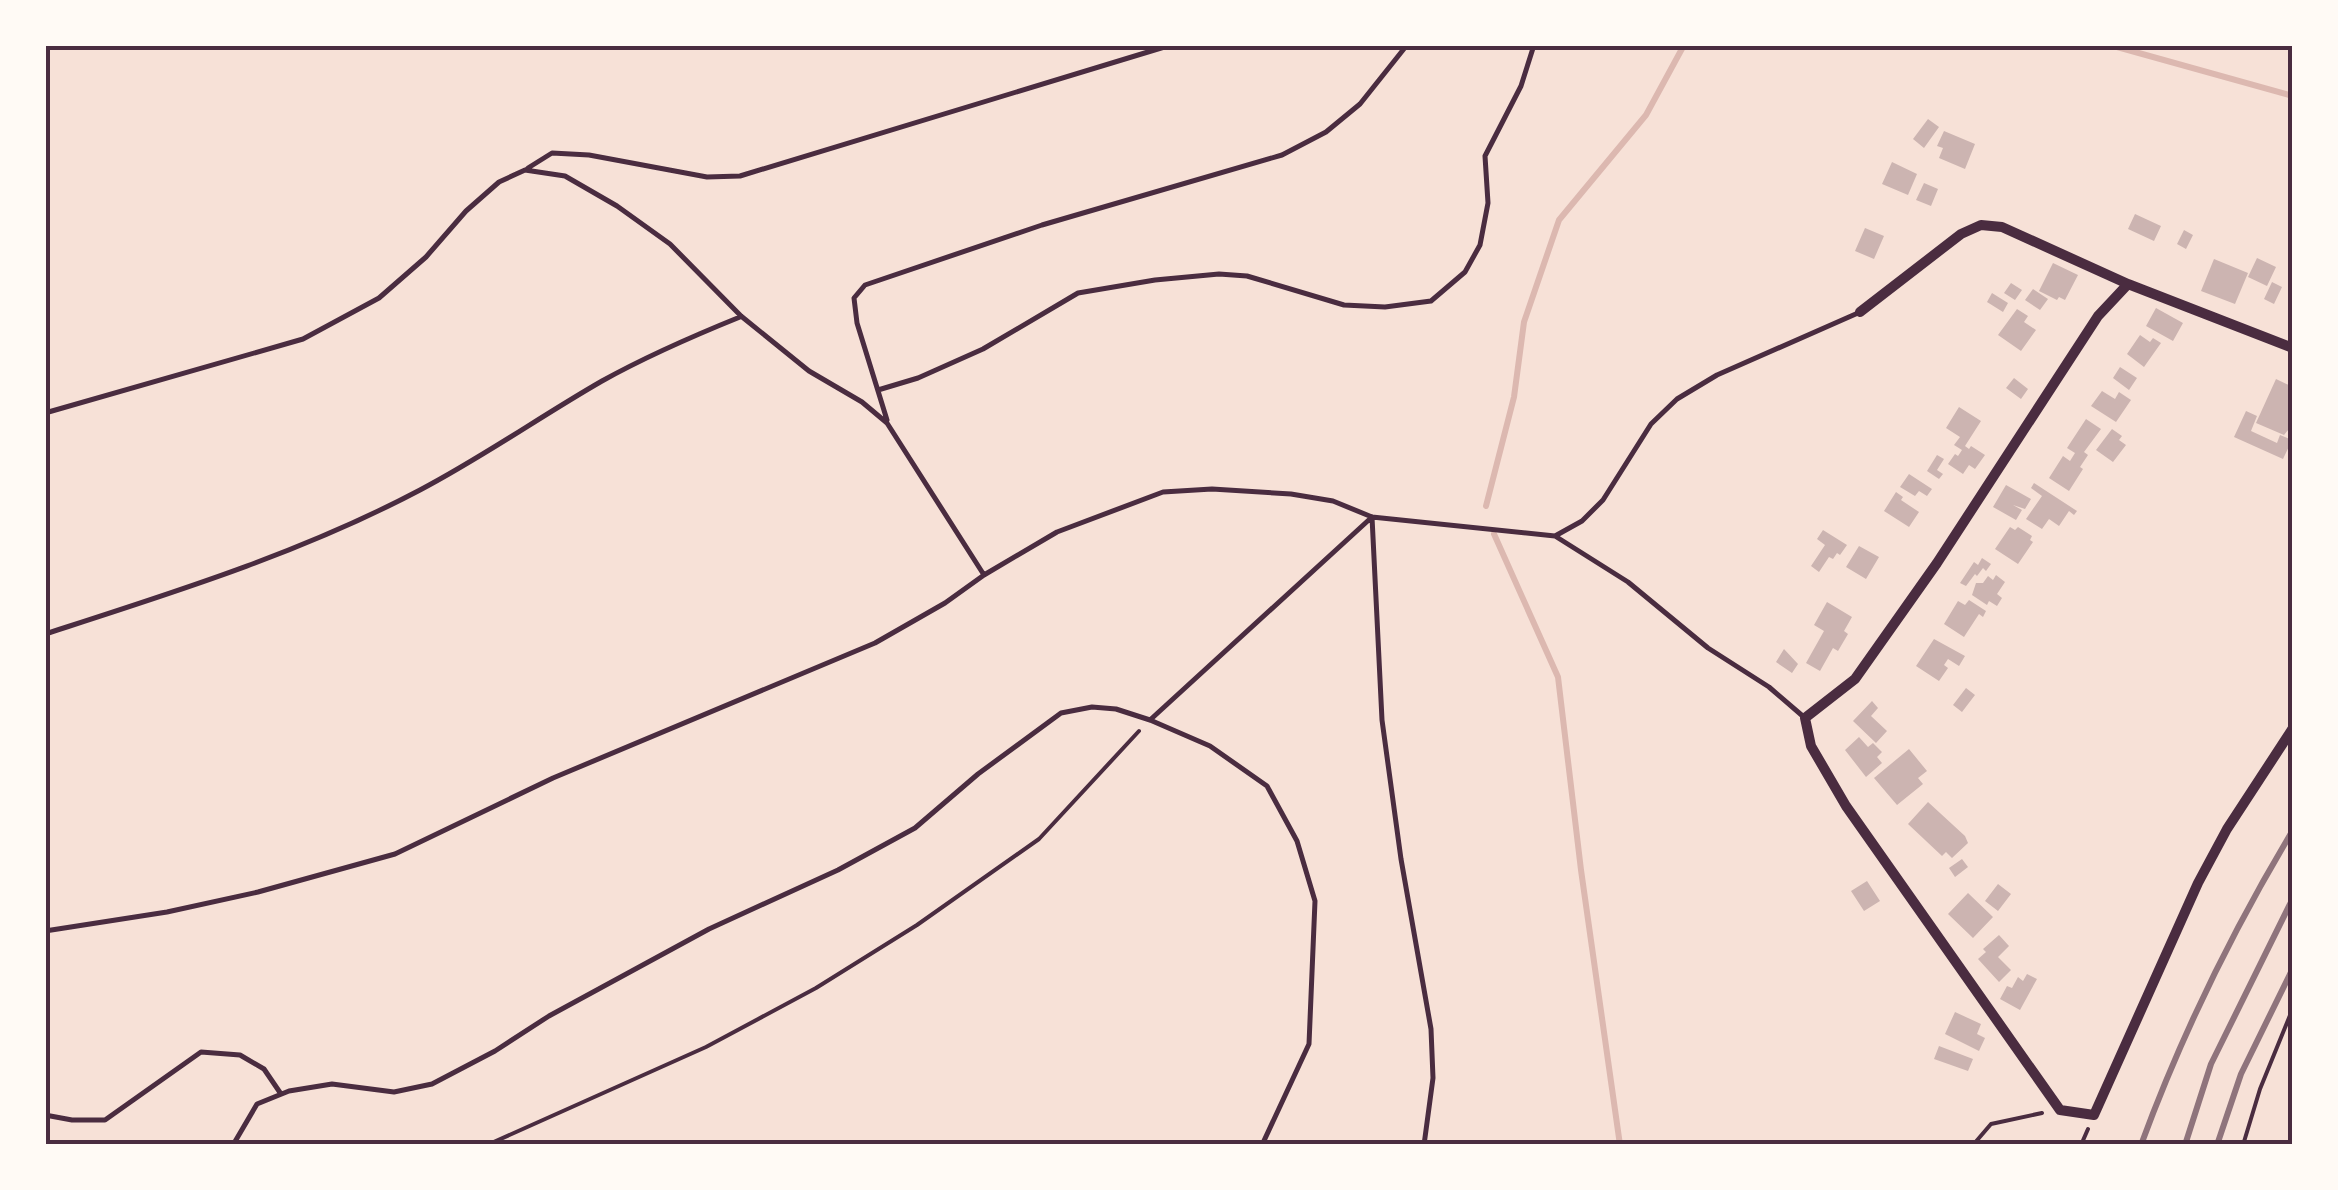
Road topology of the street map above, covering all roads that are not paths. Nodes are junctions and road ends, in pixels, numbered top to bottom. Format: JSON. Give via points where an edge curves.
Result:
{"nodes":[{"id":1,"x":1171,"y":45,"type":"edge"},
{"id":2,"x":1407,"y":45,"type":"edge"},
{"id":3,"x":1534,"y":45,"type":"edge"},
{"id":4,"x":526,"y":170,"type":"junction"},
{"id":5,"x":2128,"y":284,"type":"junction"},
{"id":6,"x":1860,"y":312,"type":"joint"},
{"id":7,"x":741,"y":316,"type":"junction"},
{"id":8,"x":2293,"y":348,"type":"edge"},
{"id":9,"x":878,"y":390,"type":"junction"},
{"id":10,"x":45,"y":413,"type":"edge"},
{"id":11,"x":887,"y":423,"type":"junction"},
{"id":12,"x":1372,"y":517,"type":"junction"},
{"id":13,"x":1554,"y":536,"type":"junction"},
{"id":14,"x":984,"y":575,"type":"junction"},
{"id":15,"x":45,"y":634,"type":"edge"},
{"id":16,"x":1805,"y":718,"type":"junction"},
{"id":17,"x":1150,"y":720,"type":"junction"},
{"id":18,"x":2293,"y":728,"type":"edge"},
{"id":19,"x":46,"y":932,"type":"edge"},
{"id":20,"x":281,"y":1094,"type":"junction"},
{"id":21,"x":45,"y":1115,"type":"edge"},
{"id":22,"x":232,"y":1145,"type":"edge"},
{"id":23,"x":1262,"y":1145,"type":"edge"},
{"id":24,"x":1424,"y":1145,"type":"edge"}],
"edges":[{"from":1,"to":4,"type":"lane","via":[[740,176],[552,153]]},
{"from":2,"to":9,"type":"lane","via":[[1360,104],[1282,155],[865,284],[854,298],[857,324]]},
{"from":3,"to":9,"type":"lane","via":[[1484,156],[1488,203],[1480,245],[1465,272],[1430,301],[1344,305],[1233,275],[1155,280],[1078,293],[983,349]]},
{"from":4,"to":7,"type":"lane","via":[[565,176],[616,206],[670,244]]},
{"from":4,"to":10,"type":"lane","via":[[498,182],[379,298],[303,340]]},
{"from":5,"to":6,"type":"street","via":[[2002,227],[1981,226],[1961,234]]},
{"from":5,"to":8,"type":"street"},
{"from":5,"to":16,"type":"street","via":[[2098,316],[1856,679]]},
{"from":6,"to":13,"type":"lane","via":[[1677,398],[1651,424],[1603,500]]},
{"from":7,"to":11,"type":"lane"},
{"from":7,"to":15,"type":"lane","via":[[619,372],[420,490],[333,532],[196,586]]},
{"from":9,"to":11,"type":"lane"},
{"from":11,"to":14,"type":"lane"},
{"from":12,"to":13,"type":"lane"},
{"from":12,"to":14,"type":"lane","via":[[1290,494],[1164,492],[1057,532]]},
{"from":12,"to":17,"type":"lane"},
{"from":12,"to":24,"type":"lane","via":[[1382,720],[1430,1030],[1433,1078]]},
{"from":13,"to":16,"type":"lane","via":[[1628,582]]},
{"from":14,"to":19,"type":"lane","via":[[875,643],[553,778],[395,854],[258,892]]},
{"from":16,"to":18,"type":"street","via":[[1810,746],[1846,806],[2060,1110],[2094,1115],[2198,883]]},
{"from":17,"to":20,"type":"lane","via":[[1092,707],[1061,713],[914,828],[709,929],[432,1084],[394,1092],[332,1084]]},
{"from":17,"to":23,"type":"lane","via":[[1210,746],[1267,786],[1297,841],[1315,901],[1309,1044]]},
{"from":20,"to":21,"type":"lane","via":[[264,1069],[240,1055],[200,1052],[105,1120]]},
{"from":20,"to":22,"type":"lane","via":[[257,1104]]}]}
